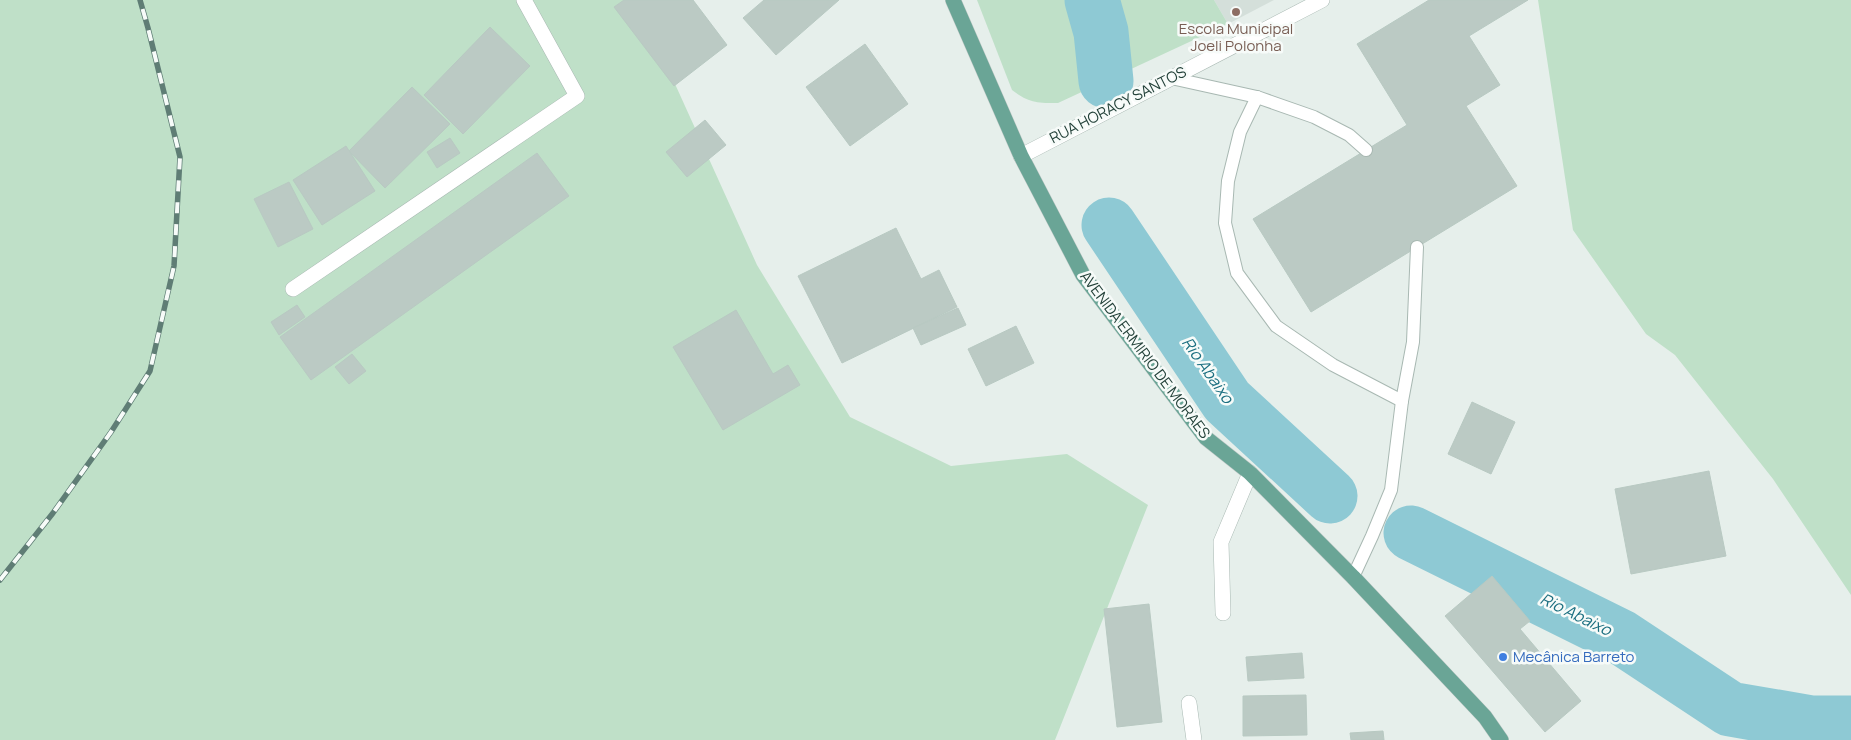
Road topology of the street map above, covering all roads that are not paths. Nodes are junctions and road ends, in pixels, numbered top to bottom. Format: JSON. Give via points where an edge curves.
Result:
{"nodes":[{"id":1,"x":524,"y":0,"type":"edge"},
{"id":2,"x":954,"y":0,"type":"edge"},
{"id":3,"x":1322,"y":0,"type":"edge"},
{"id":4,"x":1171,"y":78,"type":"junction"},
{"id":5,"x":1256,"y":97,"type":"junction"},
{"id":6,"x":1366,"y":150,"type":"dead end"},
{"id":7,"x":1021,"y":156,"type":"junction"},
{"id":8,"x":1417,"y":247,"type":"dead end"},
{"id":9,"x":293,"y":289,"type":"dead end"},
{"id":10,"x":1402,"y":401,"type":"junction"},
{"id":11,"x":1250,"y":473,"type":"junction"},
{"id":12,"x":1353,"y":577,"type":"junction"},
{"id":13,"x":1223,"y":613,"type":"dead end"},
{"id":14,"x":1189,"y":703,"type":"dead end"},
{"id":15,"x":1194,"y":740,"type":"edge"},
{"id":16,"x":1501,"y":740,"type":"edge"}],
"edges":[{"from":1,"to":9,"type":"street","via":[[577,96]]},
{"from":2,"to":7,"type":"main road","name":"AVENIDA ERMIRIO DE MORAES"},
{"from":3,"to":4,"type":"street","name":"RUA HORACY SANTOS"},
{"from":4,"to":5,"type":"lane"},
{"from":4,"to":7,"type":"street","name":"RUA HORACY SANTOS"},
{"from":5,"to":6,"type":"lane","via":[[1314,117],[1349,135]]},
{"from":5,"to":10,"type":"lane","via":[[1240,132],[1228,181],[1225,223],[1237,273],[1276,326],[1333,365]]},
{"from":7,"to":11,"type":"main road","name":"AVENIDA ERMIRIO DE MORAES","via":[[1083,275],[1206,438]]},
{"from":8,"to":10,"type":"lane","via":[[1413,342]]},
{"from":10,"to":12,"type":"lane","via":[[1390,490]]},
{"from":11,"to":12,"type":"main road","name":"AVENIDA ERMIRIO DE MORAES"},
{"from":11,"to":13,"type":"street","via":[[1221,542]]},
{"from":12,"to":16,"type":"main road","name":"AVENIDA ERMIRIO DE MORAES","via":[[1485,716]]},
{"from":14,"to":15,"type":"street"}]}
